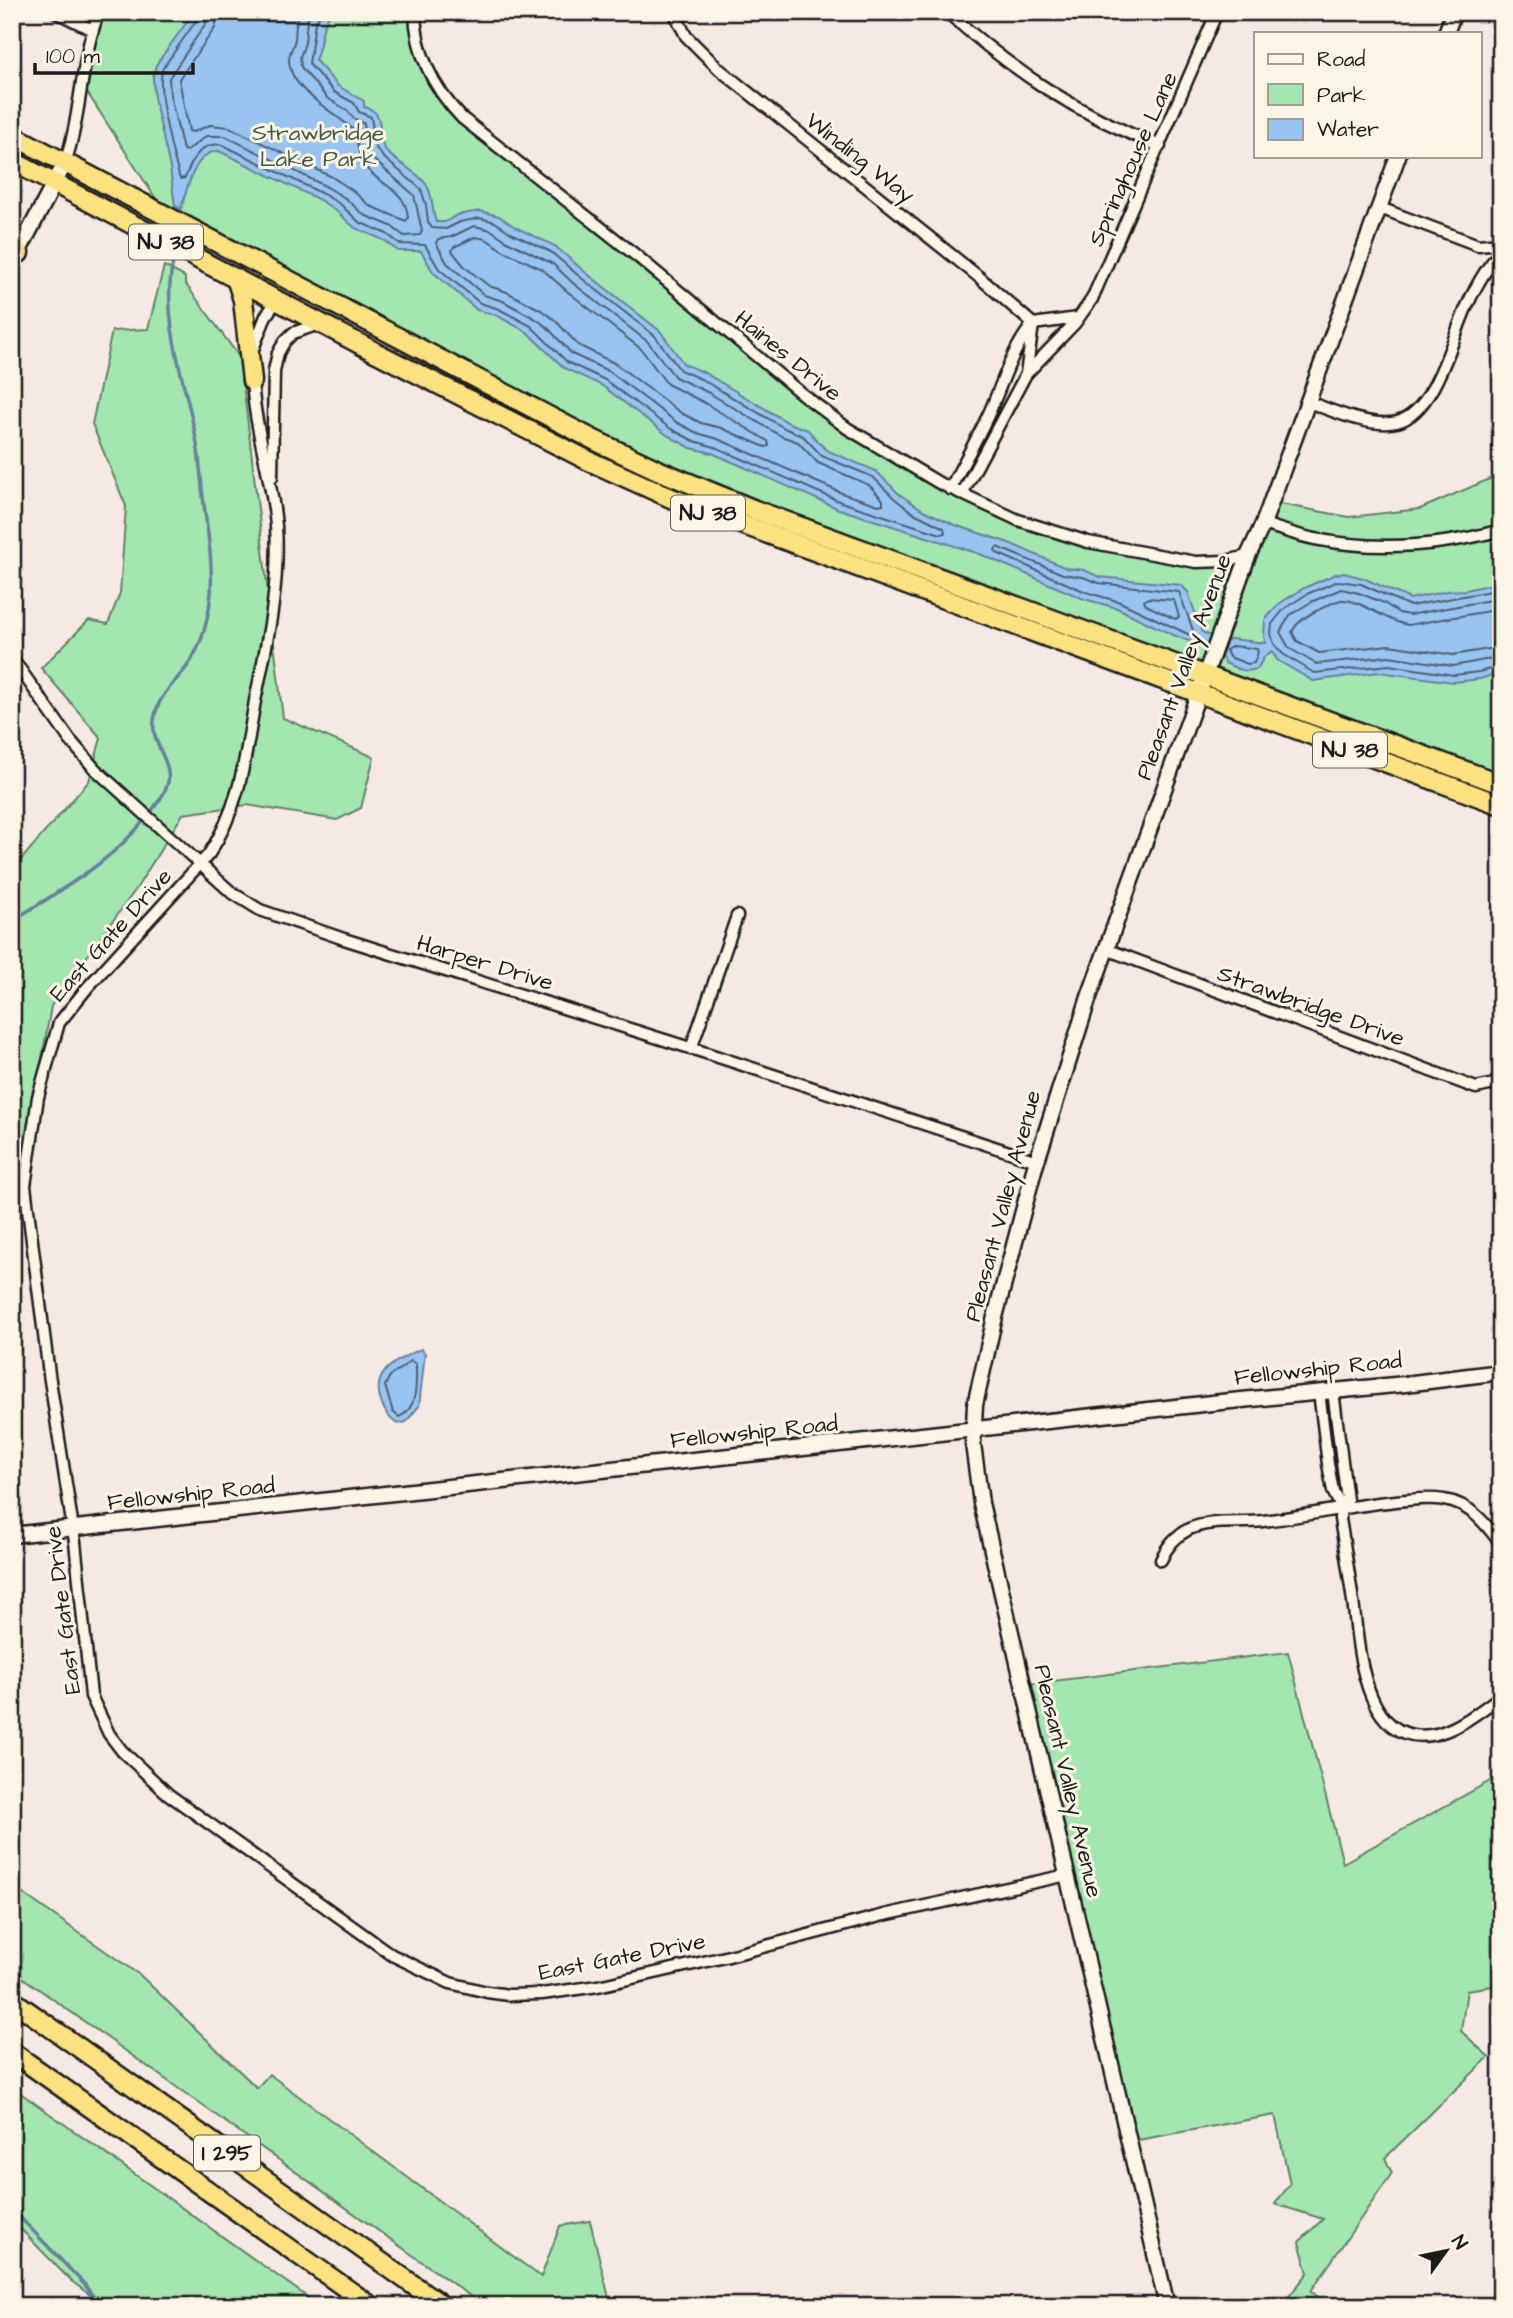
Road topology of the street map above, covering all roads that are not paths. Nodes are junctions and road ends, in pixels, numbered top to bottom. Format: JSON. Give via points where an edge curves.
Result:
{"nodes":[{"id":1,"x":56,"y":12,"type":"edge"},
{"id":2,"x":99,"y":12,"type":"edge"},
{"id":3,"x":415,"y":12,"type":"edge"},
{"id":4,"x":674,"y":12,"type":"edge"},
{"id":5,"x":947,"y":12,"type":"edge"},
{"id":6,"x":1217,"y":12,"type":"edge"},
{"id":7,"x":1454,"y":12,"type":"edge"},
{"id":8,"x":93,"y":30,"type":"junction"},
{"id":9,"x":1447,"y":32,"type":"edge"},
{"id":10,"x":12,"y":135,"type":"edge"},
{"id":11,"x":1160,"y":146,"type":"junction"},
{"id":12,"x":1397,"y":158,"type":"edge"},
{"id":13,"x":12,"y":161,"type":"edge"},
{"id":14,"x":65,"y":163,"type":"junction"},
{"id":15,"x":55,"y":184,"type":"junction"},
{"id":16,"x":1380,"y":208,"type":"junction"},
{"id":17,"x":1501,"y":243,"type":"edge"},
{"id":18,"x":1501,"y":252,"type":"edge"},
{"id":19,"x":14,"y":255,"type":"edge"},
{"id":20,"x":236,"y":278,"type":"junction"},
{"id":21,"x":277,"y":300,"type":"junction"},
{"id":22,"x":1078,"y":318,"type":"junction"},
{"id":23,"x":365,"y":320,"type":"junction"},
{"id":24,"x":321,"y":324,"type":"junction"},
{"id":25,"x":1033,"y":324,"type":"junction"},
{"id":26,"x":1026,"y":374,"type":"junction"},
{"id":27,"x":252,"y":381,"type":"junction"},
{"id":28,"x":1309,"y":402,"type":"junction"},
{"id":29,"x":950,"y":489,"type":"junction"},
{"id":30,"x":962,"y":494,"type":"junction"},
{"id":31,"x":272,"y":495,"type":"junction"},
{"id":32,"x":1263,"y":524,"type":"junction"},
{"id":33,"x":1501,"y":530,"type":"edge"},
{"id":34,"x":1248,"y":555,"type":"junction"},
{"id":35,"x":12,"y":658,"type":"edge"},
{"id":36,"x":1205,"y":675,"type":"junction"},
{"id":37,"x":1198,"y":694,"type":"junction"},
{"id":38,"x":1501,"y":784,"type":"edge"},
{"id":39,"x":1501,"y":805,"type":"edge"},
{"id":40,"x":200,"y":864,"type":"junction"},
{"id":41,"x":737,"y":916,"type":"dead end"},
{"id":42,"x":1106,"y":949,"type":"junction"},
{"id":43,"x":691,"y":1049,"type":"junction"},
{"id":44,"x":1501,"y":1076,"type":"edge"},
{"id":45,"x":1037,"y":1161,"type":"junction"},
{"id":46,"x":1501,"y":1372,"type":"edge"},
{"id":47,"x":1326,"y":1391,"type":"junction"},
{"id":48,"x":973,"y":1430,"type":"junction"},
{"id":49,"x":1341,"y":1507,"type":"junction"},
{"id":50,"x":74,"y":1529,"type":"junction"},
{"id":51,"x":12,"y":1535,"type":"edge"},
{"id":52,"x":1501,"y":1545,"type":"edge"},
{"id":53,"x":1161,"y":1560,"type":"dead end"},
{"id":54,"x":1501,"y":1696,"type":"edge"},
{"id":55,"x":1067,"y":1875,"type":"junction"},
{"id":56,"x":12,"y":2000,"type":"edge"},
{"id":57,"x":12,"y":2052,"type":"edge"},
{"id":58,"x":371,"y":2306,"type":"edge"},
{"id":59,"x":443,"y":2306,"type":"edge"},
{"id":60,"x":1167,"y":2306,"type":"edge"}],
"edges":[{"from":1,"to":8,"type":"street"},
{"from":2,"to":8,"type":"street"},
{"from":3,"to":29,"type":"street","name":"Haines Drive","via":[[427,68],[442,95],[474,128],[802,394],[847,428]]},
{"from":4,"to":25,"type":"street","name":"Winding Way","via":[[686,36],[719,69]]},
{"from":5,"to":11,"type":"street","via":[[1053,95]]},
{"from":6,"to":11,"type":"street","name":"Springhouse Lane"},
{"from":7,"to":9,"type":"street"},
{"from":8,"to":14,"type":"street"},
{"from":10,"to":14,"type":"highway","number":"NJ 38"},
{"from":11,"to":22,"type":"street","name":"Springhouse Lane","via":[[1098,287]]},
{"from":12,"to":16,"type":"street","name":"Pleasant Valley Avenue"},
{"from":13,"to":15,"type":"highway","number":"NJ 38"},
{"from":14,"to":15,"type":"street"},
{"from":14,"to":23,"type":"highway","number":"NJ 38"},
{"from":15,"to":19,"type":"street"},
{"from":15,"to":20,"type":"highway","number":"NJ 38"},
{"from":16,"to":17,"type":"street","via":[[1478,245]]},
{"from":16,"to":28,"type":"street","name":"Pleasant Valley Avenue"},
{"from":18,"to":28,"type":"street","via":[[1468,304],[1430,393],[1409,417],[1383,423]]},
{"from":20,"to":21,"type":"highway","number":"NJ 38"},
{"from":20,"to":27,"type":"highway","via":[[243,300]]},
{"from":21,"to":23,"type":"highway","via":[[300,297]]},
{"from":21,"to":24,"type":"highway","number":"NJ 38"},
{"from":21,"to":27,"type":"street","name":"East Gate Drive","via":[[255,340]]},
{"from":22,"to":25,"type":"street"},
{"from":22,"to":26,"type":"street","name":"Springhouse Lane"},
{"from":23,"to":36,"type":"highway","number":"NJ 38","via":[[671,476]]},
{"from":24,"to":31,"type":"street","name":"East Gate Drive","via":[[293,333],[278,353]]},
{"from":24,"to":37,"type":"highway","number":"NJ 38","via":[[671,498]]},
{"from":25,"to":26,"type":"street","name":"Springhouse Lane"},
{"from":25,"to":29,"type":"street"},
{"from":26,"to":30,"type":"street","name":"Springhouse Lane"},
{"from":27,"to":31,"type":"street","name":"East Gate Drive"},
{"from":28,"to":32,"type":"street","name":"Pleasant Valley Avenue"},
{"from":29,"to":30,"type":"street","name":"Haines Drive"},
{"from":30,"to":34,"type":"street","name":"Haines Drive","via":[[1018,520],[1088,542],[1196,562]]},
{"from":31,"to":40,"type":"street","name":"East Gate Drive","via":[[277,566],[267,647],[236,802],[220,838]]},
{"from":32,"to":33,"type":"street","via":[[1312,539],[1404,547],[1442,544]]},
{"from":32,"to":34,"type":"street","name":"Pleasant Valley Avenue"},
{"from":34,"to":36,"type":"street","name":"Pleasant Valley Avenue"},
{"from":35,"to":40,"type":"street","name":"Harper Drive","via":[[82,755]]},
{"from":36,"to":37,"type":"street","name":"Pleasant Valley Avenue"},
{"from":36,"to":38,"type":"highway","number":"NJ 38"},
{"from":37,"to":39,"type":"highway","number":"NJ 38"},
{"from":37,"to":42,"type":"street","name":"Pleasant Valley Avenue"},
{"from":40,"to":43,"type":"street","name":"Harper Drive","via":[[260,910]]},
{"from":40,"to":50,"type":"street","name":"East Gate Drive","via":[[59,1023],[38,1097],[25,1186],[48,1374]]},
{"from":41,"to":43,"type":"street"},
{"from":42,"to":44,"type":"street","name":"Strawbridge Drive","via":[[1476,1088],[1494,1084]]},
{"from":42,"to":45,"type":"street","name":"Pleasant Valley Avenue"},
{"from":43,"to":45,"type":"street","name":"Harper Drive"},
{"from":45,"to":48,"type":"street","name":"Pleasant Valley Avenue","via":[[994,1321]]},
{"from":46,"to":47,"type":"street","name":"Fellowship Road"},
{"from":47,"to":48,"type":"street","name":"Fellowship Road"},
{"from":47,"to":49,"type":"street","via":[[1347,1500]]},
{"from":48,"to":50,"type":"street","name":"Fellowship Road"},
{"from":48,"to":55,"type":"street","name":"Pleasant Valley Avenue","via":[[981,1503]]},
{"from":49,"to":52,"type":"street","via":[[1444,1500],[1478,1516]]},
{"from":49,"to":53,"type":"street","via":[[1192,1528],[1172,1541]]},
{"from":49,"to":54,"type":"street","via":[[1360,1660],[1368,1691],[1382,1716],[1403,1731],[1428,1735],[1453,1727]]},
{"from":50,"to":51,"type":"street","name":"Fellowship Road"},
{"from":50,"to":55,"type":"street","name":"East Gate Drive","via":[[91,1696],[121,1752],[168,1794],[355,1930],[392,1955],[450,1983],[509,1995],[598,1986]]},
{"from":55,"to":60,"type":"street","name":"Pleasant Valley Avenue"},
{"from":56,"to":59,"type":"highway","number":"I 295"},
{"from":57,"to":58,"type":"highway","number":"I 295"}]}
